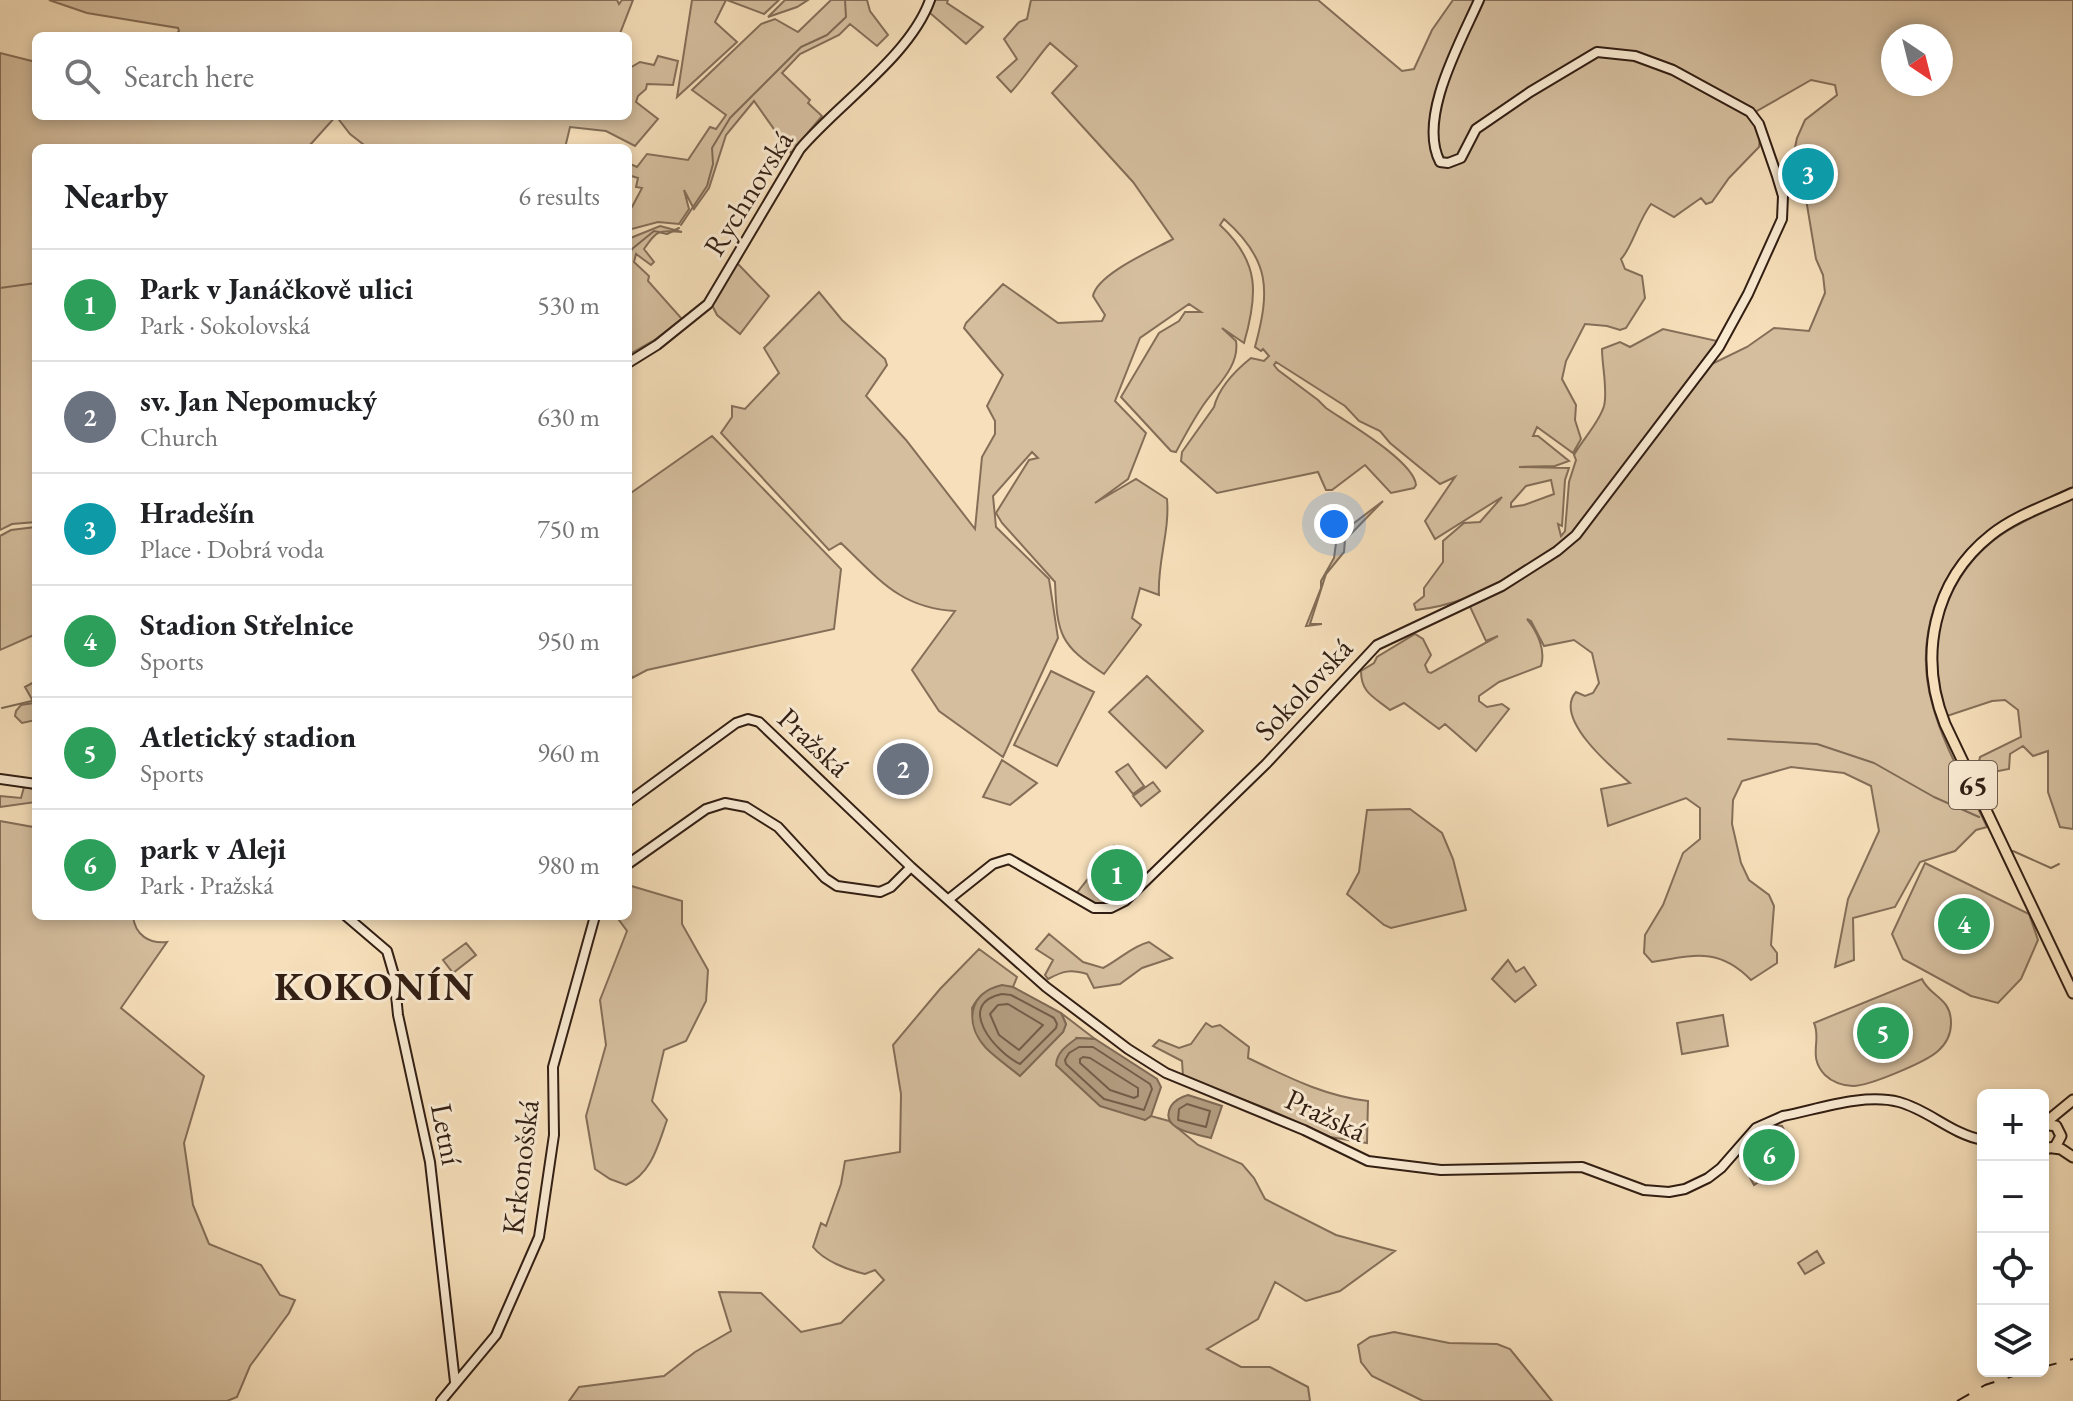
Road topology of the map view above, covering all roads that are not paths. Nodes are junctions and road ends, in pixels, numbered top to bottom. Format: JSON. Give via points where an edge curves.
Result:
{"nodes":[{"id":1,"x":930,"y":0,"type":"edge"},
{"id":2,"x":1479,"y":0,"type":"edge"},
{"id":3,"x":632,"y":360,"type":"edge"},
{"id":4,"x":2073,"y":493,"type":"edge"},
{"id":5,"x":0,"y":779,"type":"edge"},
{"id":6,"x":32,"y":783,"type":"edge"},
{"id":7,"x":632,"y":799,"type":"edge"},
{"id":8,"x":632,"y":861,"type":"edge"},
{"id":9,"x":911,"y":867,"type":"junction"},
{"id":10,"x":949,"y":899,"type":"junction"},
{"id":11,"x":351,"y":920,"type":"edge"},
{"id":12,"x":594,"y":920,"type":"edge"},
{"id":13,"x":2073,"y":993,"type":"edge"},
{"id":14,"x":2073,"y":1100,"type":"edge"},
{"id":15,"x":2063,"y":1106,"type":"junction"},
{"id":16,"x":2049,"y":1119,"type":"edge"},
{"id":17,"x":2049,"y":1124,"type":"edge"},
{"id":18,"x":2059,"y":1134,"type":"junction"},
{"id":19,"x":1977,"y":1138,"type":"edge"},
{"id":20,"x":2049,"y":1148,"type":"edge"},
{"id":21,"x":2049,"y":1149,"type":"edge"},
{"id":22,"x":2073,"y":1154,"type":"edge"},
{"id":23,"x":455,"y":1382,"type":"junction"},
{"id":24,"x":441,"y":1401,"type":"edge"}],
"edges":[{"from":1,"to":3,"type":"street","name":"Rychnovská","via":[[900,49],[800,149],[708,304]]},
{"from":2,"to":10,"type":"street","name":"Sokolovská","via":[[1440,88],[1435,116],[1440,162],[1461,158],[1476,129],[1597,52],[1635,56],[1673,70],[1750,112],[1759,124],[1783,196],[1782,219],[1725,337],[1566,544],[1476,600],[1377,645],[1266,764],[1125,901],[1094,908],[1009,859],[993,864]]},
{"from":4,"to":13,"type":"main road","number":"65","via":[[2006,525],[1961,565],[1937,614],[1931,666],[1945,724]]},
{"from":5,"to":6,"type":"street"},
{"from":7,"to":9,"type":"street","name":"Pražská","via":[[748,719],[767,726]]},
{"from":8,"to":9,"type":"street","via":[[706,809],[731,803],[778,827],[837,886],[880,892]]},
{"from":9,"to":10,"type":"street","name":"Pražská"},
{"from":10,"to":19,"type":"street","name":"Pražská","via":[[1046,987],[1157,1068],[1376,1163],[1441,1170],[1582,1167],[1644,1190],[1669,1192],[1708,1178],[1769,1121],[1873,1100],[1900,1102]]},
{"from":11,"to":23,"type":"street","name":"Letní","via":[[387,951],[394,975],[431,1173]]},
{"from":12,"to":23,"type":"street","name":"Krkonošská","via":[[553,1067],[554,1135],[539,1237],[496,1335]]},
{"from":14,"to":15,"type":"main road"},
{"from":15,"to":16,"type":"main road"},
{"from":15,"to":18,"type":"main road","via":[[2057,1118]]},
{"from":17,"to":18,"type":"main road"},
{"from":18,"to":20,"type":"main road"},
{"from":18,"to":22,"type":"main road"},
{"from":21,"to":22,"type":"main road"},
{"from":23,"to":24,"type":"street","name":"Krkonošská"}]}
